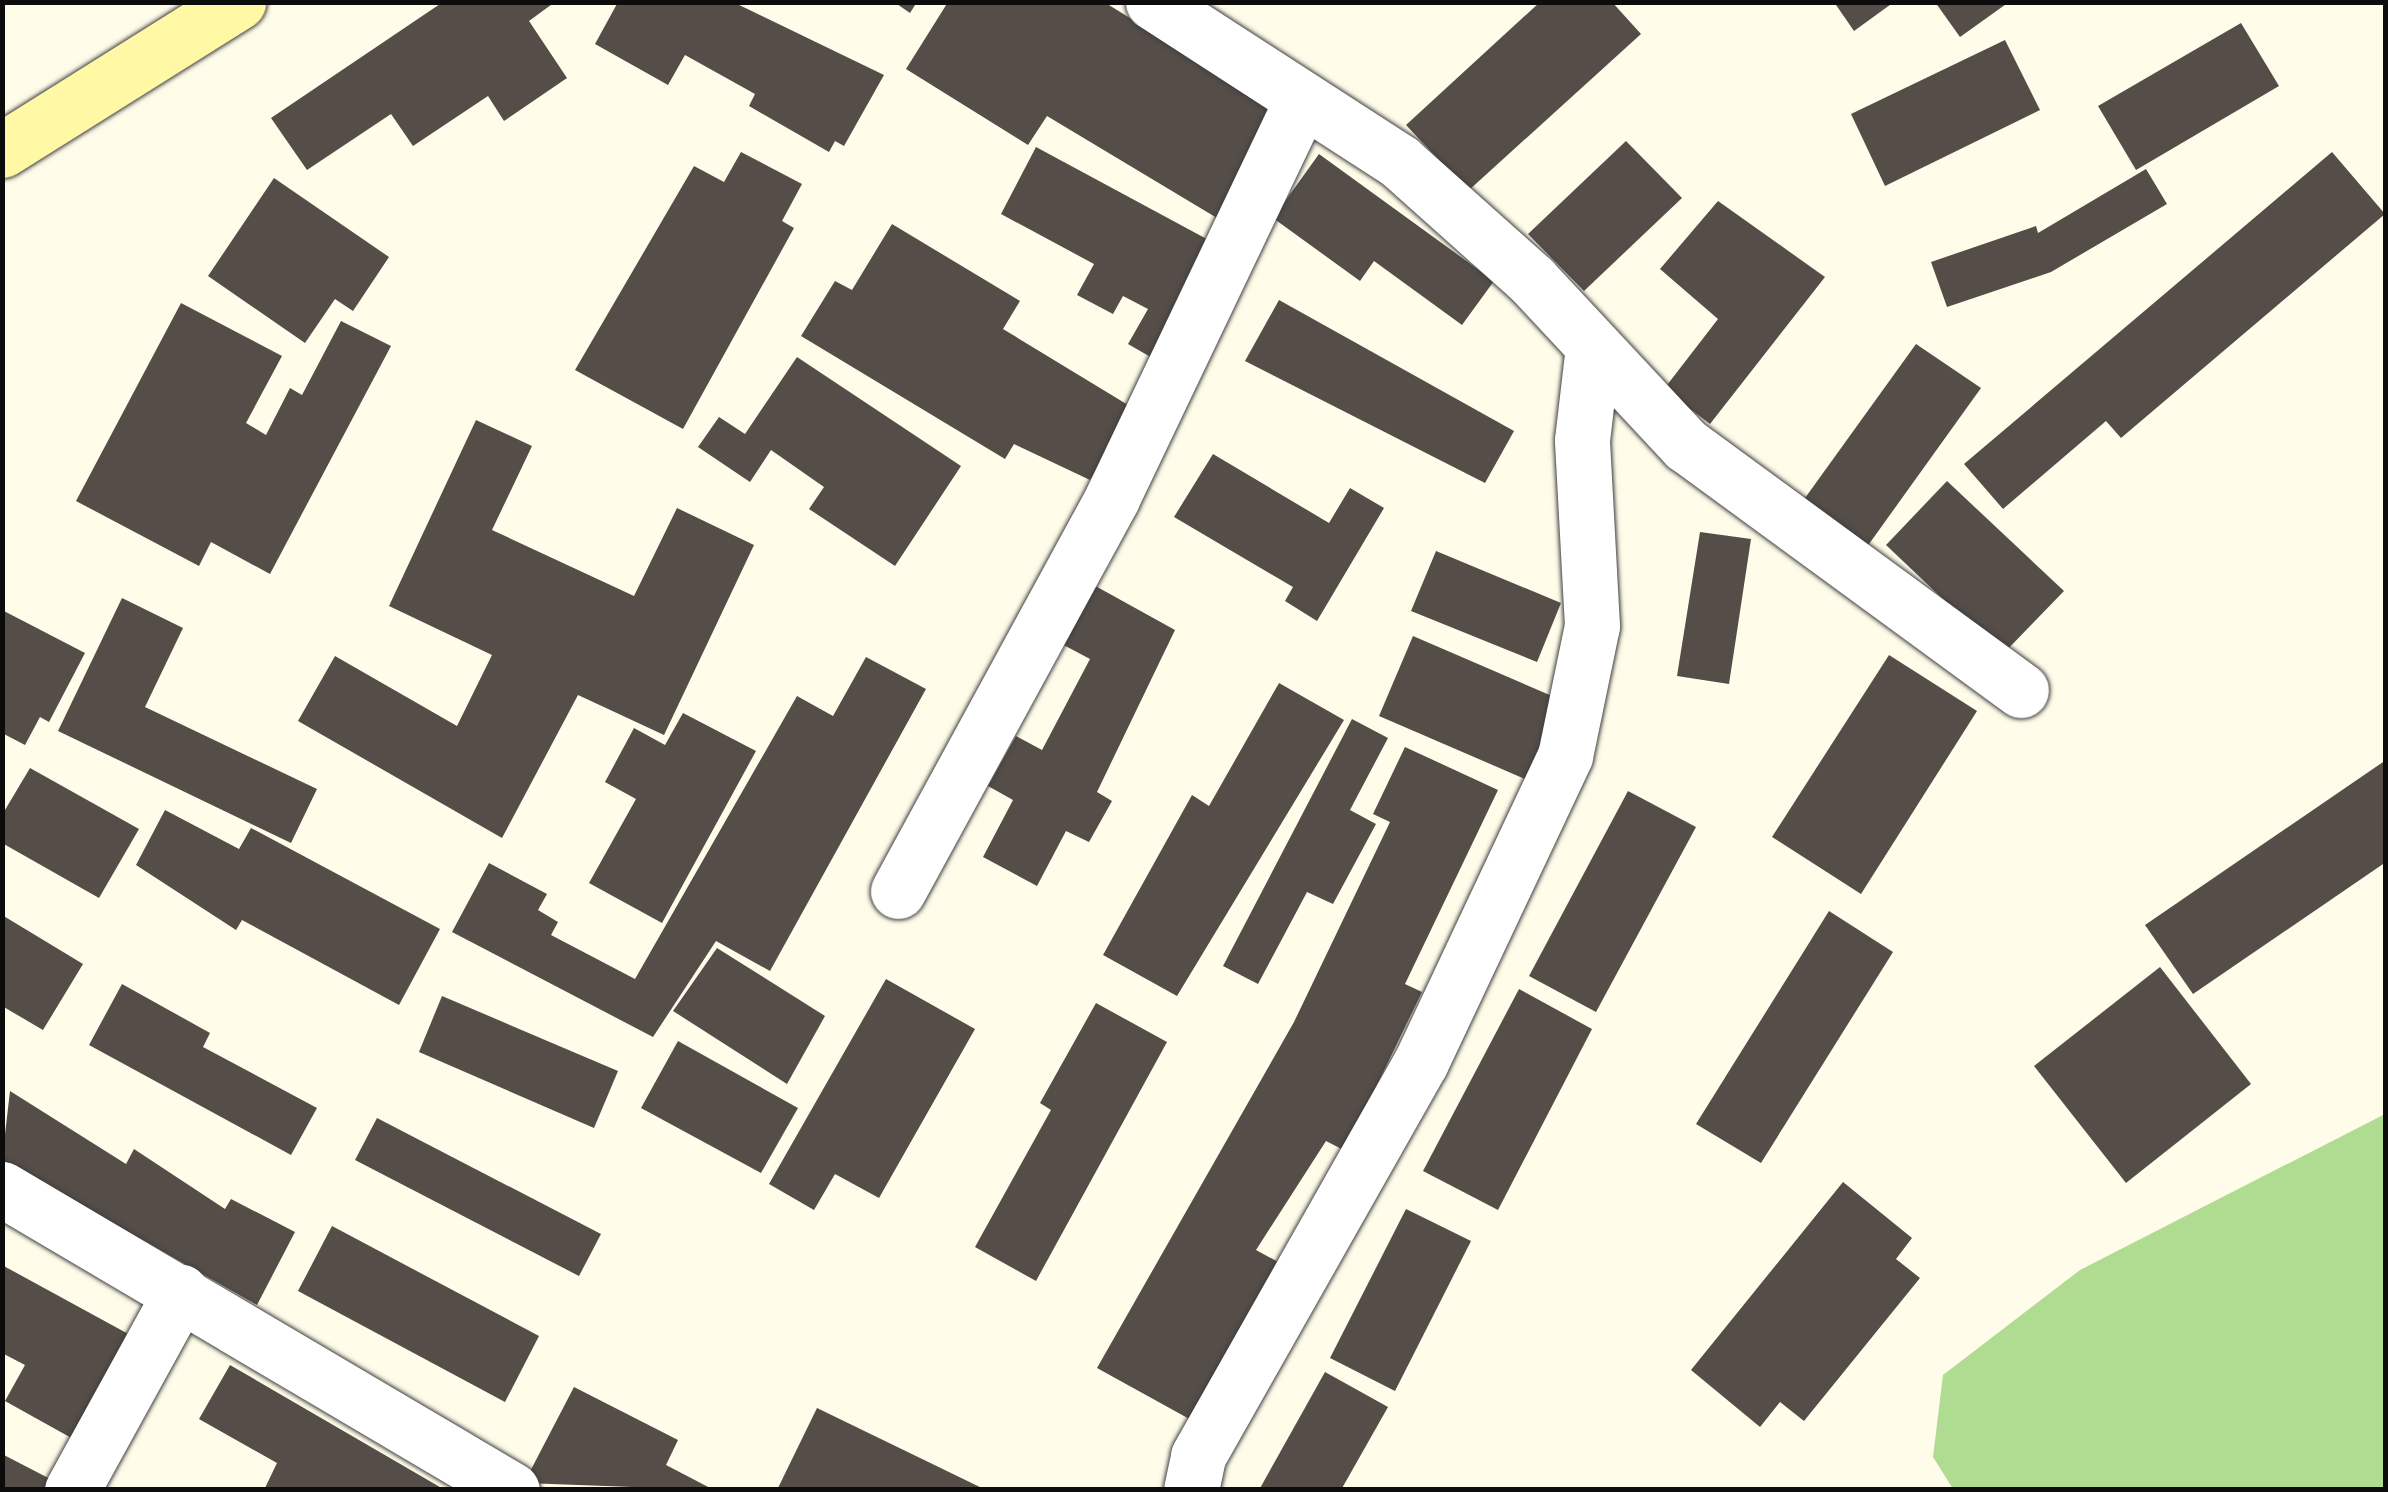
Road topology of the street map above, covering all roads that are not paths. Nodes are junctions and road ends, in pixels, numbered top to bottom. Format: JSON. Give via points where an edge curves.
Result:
{"nodes":[{"id":1,"x":238,"y":2,"type":"edge"},
{"id":2,"x":1153,"y":2,"type":"edge"},
{"id":3,"x":1300,"y":103,"type":"junction"},
{"id":4,"x":2,"y":150,"type":"edge"},
{"id":5,"x":1593,"y":347,"type":"junction"},
{"id":6,"x":2021,"y":690,"type":"dead end"},
{"id":7,"x":898,"y":891,"type":"dead end"},
{"id":8,"x":2,"y":1189,"type":"edge"},
{"id":9,"x":181,"y":1292,"type":"junction"},
{"id":10,"x":72,"y":1490,"type":"edge"},
{"id":11,"x":512,"y":1490,"type":"edge"},
{"id":12,"x":1191,"y":1490,"type":"edge"}],
"edges":[{"from":1,"to":4,"type":"street"},
{"from":2,"to":3,"type":"street"},
{"from":3,"to":5,"type":"street","via":[[1400,162]]},
{"from":3,"to":7,"type":"street","via":[[1112,498]]},
{"from":5,"to":6,"type":"street","via":[[1686,445]]},
{"from":5,"to":12,"type":"street","via":[[1582,440],[1592,626],[1565,756],[1421,1062],[1198,1456]]},
{"from":8,"to":9,"type":"street"},
{"from":9,"to":10,"type":"street"},
{"from":9,"to":11,"type":"street"}]}
